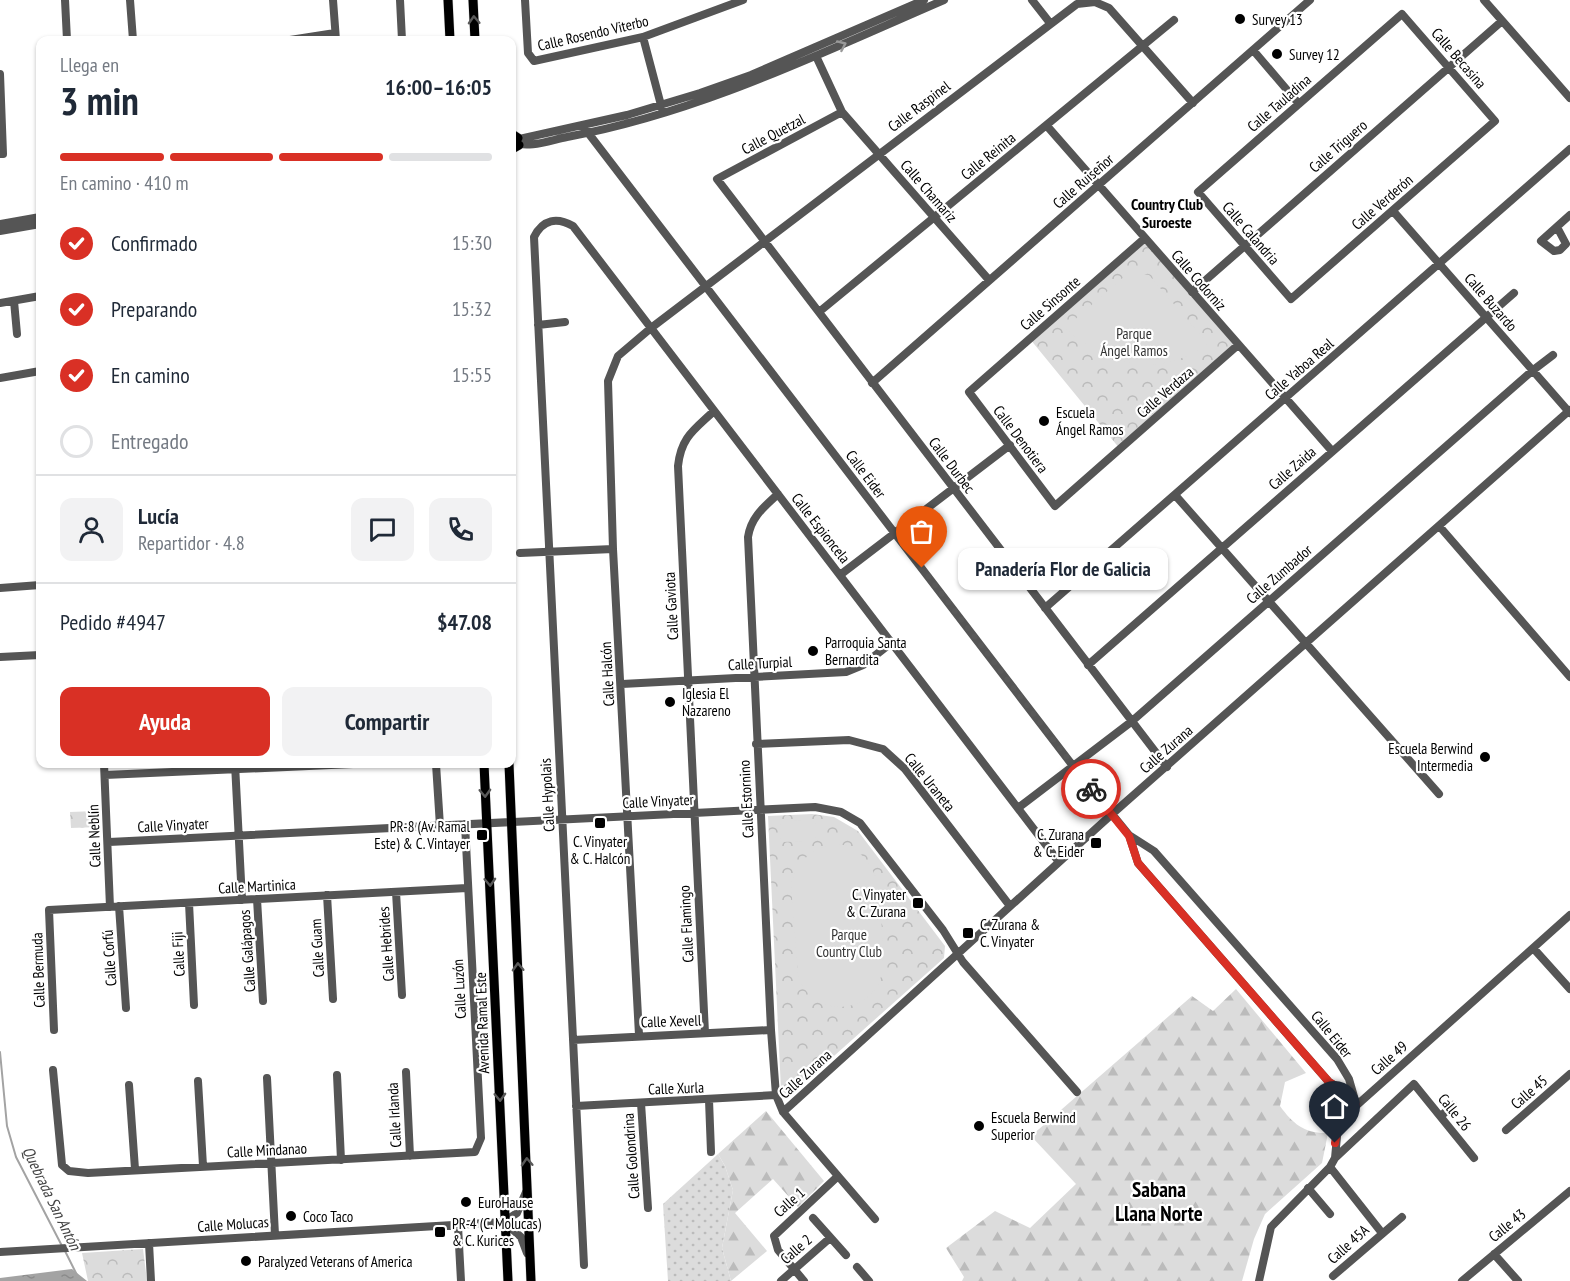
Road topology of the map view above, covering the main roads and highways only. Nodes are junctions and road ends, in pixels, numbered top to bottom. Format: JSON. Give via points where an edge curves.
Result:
{"nodes":[{"id":1,"x":448,"y":0,"type":"edge"},
{"id":2,"x":473,"y":0,"type":"edge"},
{"id":3,"x":450,"y":36,"type":"edge"},
{"id":4,"x":475,"y":36,"type":"edge"},
{"id":5,"x":484,"y":768,"type":"edge"},
{"id":6,"x":509,"y":768,"type":"edge"},
{"id":7,"x":530,"y":1277,"type":"edge"},
{"id":8,"x":508,"y":1281,"type":"edge"}],
"edges":[{"from":1,"to":3,"type":"main road"},
{"from":4,"to":2,"type":"main road","one_way":true},
{"from":5,"to":8,"type":"main road","name":"Avenida Ramal Este","one_way":true},
{"from":7,"to":6,"type":"main road","one_way":true}]}
